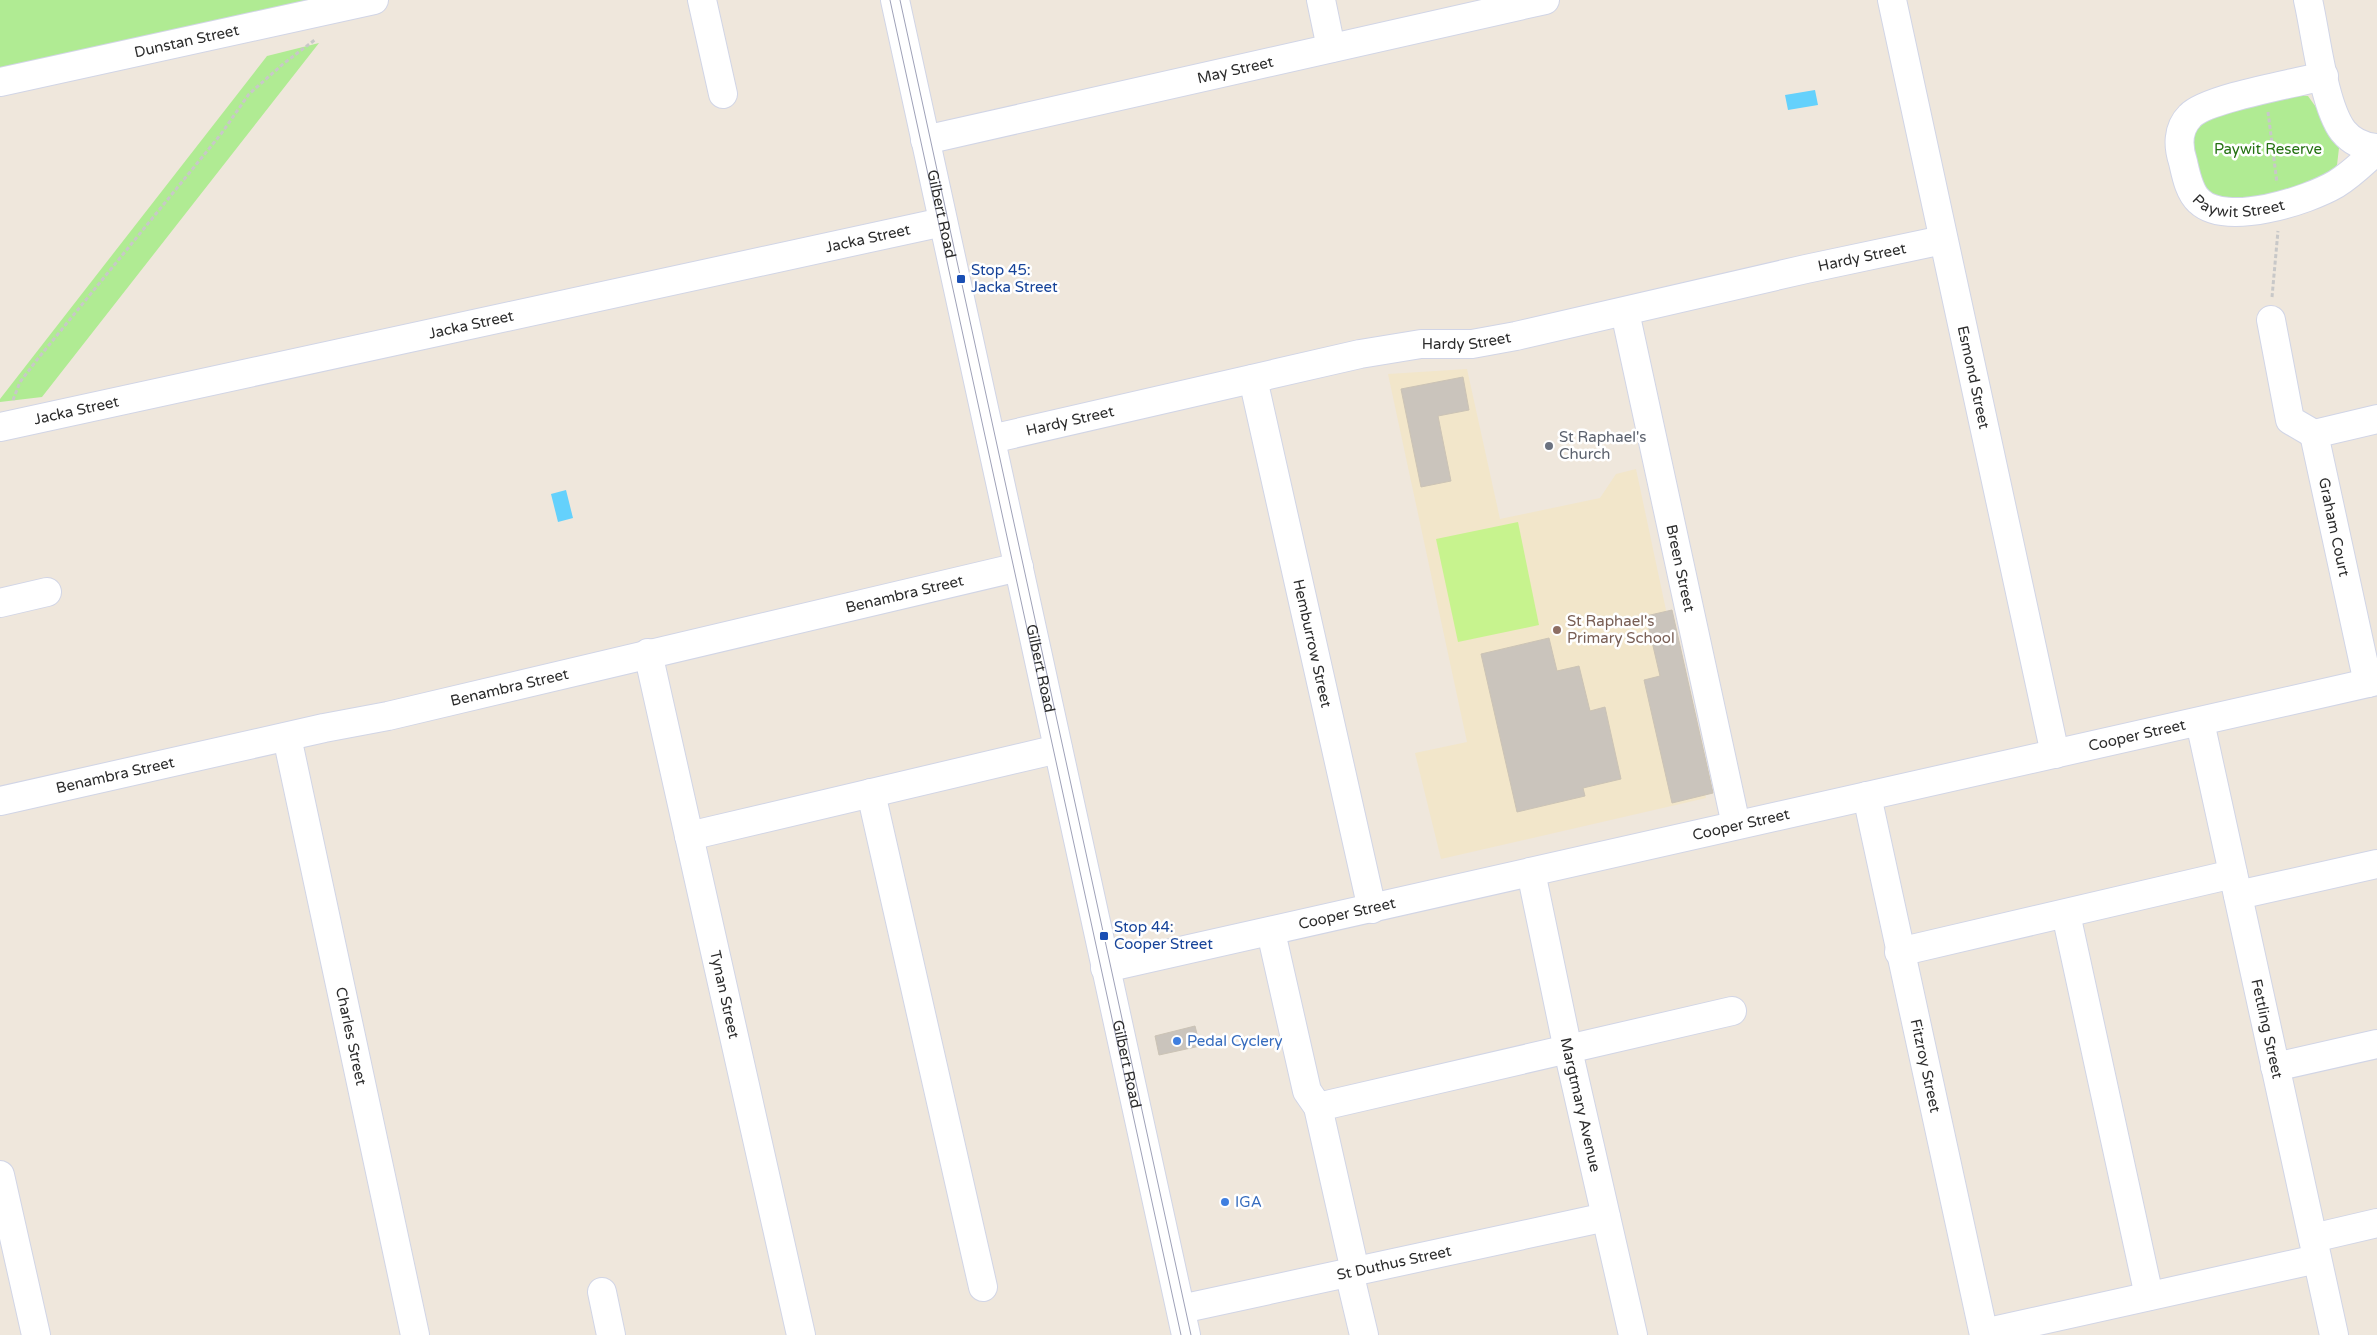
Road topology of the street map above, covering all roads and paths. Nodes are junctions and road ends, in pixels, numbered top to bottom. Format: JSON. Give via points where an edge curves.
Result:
{"nodes":[{"id":1,"x":374,"y":0,"type":"edge"},
{"id":2,"x":702,"y":0,"type":"edge"},
{"id":3,"x":895,"y":0,"type":"edge"},
{"id":4,"x":1321,"y":0,"type":"edge"},
{"id":5,"x":1545,"y":0,"type":"edge"},
{"id":6,"x":1892,"y":0,"type":"edge"},
{"id":7,"x":2308,"y":0,"type":"edge"},
{"id":8,"x":316,"y":39,"type":"dead end"},
{"id":9,"x":1331,"y":48,"type":"junction"},
{"id":10,"x":2324,"y":76,"type":"junction"},
{"id":11,"x":0,"y":82,"type":"edge"},
{"id":12,"x":2266,"y":90,"type":"junction"},
{"id":13,"x":723,"y":94,"type":"dead end"},
{"id":14,"x":925,"y":140,"type":"junction"},
{"id":15,"x":2377,"y":149,"type":"edge"},
{"id":16,"x":2280,"y":204,"type":"junction"},
{"id":17,"x":943,"y":222,"type":"junction"},
{"id":18,"x":1942,"y":240,"type":"junction"},
{"id":19,"x":1625,"y":312,"type":"junction"},
{"id":20,"x":2271,"y":320,"type":"joint"},
{"id":21,"x":1253,"y":379,"type":"junction"},
{"id":22,"x":13,"y":400,"type":"dead end"},
{"id":23,"x":2377,"y":419,"type":"edge"},
{"id":24,"x":0,"y":427,"type":"edge"},
{"id":25,"x":2314,"y":434,"type":"junction"},
{"id":26,"x":990,"y":439,"type":"junction"},
{"id":27,"x":1019,"y":567,"type":"junction"},
{"id":28,"x":47,"y":592,"type":"dead end"},
{"id":29,"x":0,"y":603,"type":"edge"},
{"id":30,"x":648,"y":653,"type":"junction"},
{"id":31,"x":2372,"y":682,"type":"edge"},
{"id":32,"x":2200,"y":722,"type":"junction"},
{"id":33,"x":287,"y":737,"type":"junction"},
{"id":34,"x":1058,"y":749,"type":"junction"},
{"id":35,"x":2055,"y":754,"type":"junction"},
{"id":36,"x":871,"y":793,"type":"junction"},
{"id":37,"x":1866,"y":796,"type":"junction"},
{"id":38,"x":0,"y":801,"type":"edge"},
{"id":39,"x":1736,"y":825,"type":"junction"},
{"id":40,"x":690,"y":836,"type":"junction"},
{"id":41,"x":2377,"y":864,"type":"edge"},
{"id":42,"x":1531,"y":872,"type":"junction"},
{"id":43,"x":2236,"y":885,"type":"junction"},
{"id":44,"x":1372,"y":909,"type":"junction"},
{"id":45,"x":2066,"y":914,"type":"junction"},
{"id":46,"x":1271,"y":932,"type":"junction"},
{"id":47,"x":1899,"y":952,"type":"junction"},
{"id":48,"x":1105,"y":968,"type":"junction"},
{"id":49,"x":1732,"y":1011,"type":"dead end"},
{"id":50,"x":2377,"y":1044,"type":"edge"},
{"id":51,"x":1568,"y":1050,"type":"junction"},
{"id":52,"x":2275,"y":1067,"type":"junction"},
{"id":53,"x":1318,"y":1107,"type":"junction"},
{"id":54,"x":0,"y":1175,"type":"edge"},
{"id":55,"x":1606,"y":1216,"type":"junction"},
{"id":56,"x":2377,"y":1223,"type":"edge"},
{"id":57,"x":2315,"y":1249,"type":"junction"},
{"id":58,"x":1352,"y":1272,"type":"junction"},
{"id":59,"x":983,"y":1287,"type":"dead end"},
{"id":60,"x":602,"y":1292,"type":"dead end"},
{"id":61,"x":2149,"y":1296,"type":"junction"},
{"id":62,"x":1184,"y":1322,"type":"edge"},
{"id":63,"x":1984,"y":1334,"type":"edge"},
{"id":64,"x":36,"y":1335,"type":"edge"},
{"id":65,"x":415,"y":1335,"type":"edge"},
{"id":66,"x":611,"y":1335,"type":"edge"},
{"id":67,"x":801,"y":1335,"type":"edge"},
{"id":68,"x":1364,"y":1335,"type":"edge"},
{"id":69,"x":1633,"y":1335,"type":"edge"},
{"id":70,"x":2334,"y":1335,"type":"edge"}],
"edges":[{"from":1,"to":11,"type":"street","name":"Dunstan Street"},
{"from":2,"to":13,"type":"street"},
{"from":3,"to":14,"type":"street","name":"Gilbert Road"},
{"from":4,"to":9,"type":"street"},
{"from":5,"to":9,"type":"street","name":"May Street"},
{"from":6,"to":18,"type":"street","name":"Esmond Street"},
{"from":7,"to":10,"type":"street","name":"Paywit Street"},
{"from":8,"to":22,"type":"path","via":[[250,94],[36,360],[20,382]]},
{"from":9,"to":14,"type":"street","name":"May Street"},
{"from":10,"to":12,"type":"street","name":"Paywit Street"},
{"from":10,"to":15,"type":"street","name":"Paywit Street","via":[[2335,115],[2344,132],[2359,144]]},
{"from":12,"to":16,"type":"path"},
{"from":12,"to":16,"type":"street","name":"Paywit Street","via":[[2197,110],[2180,134],[2180,151],[2192,192],[2207,207],[2240,213]]},
{"from":14,"to":17,"type":"street","name":"Gilbert Road"},
{"from":15,"to":16,"type":"street","name":"Paywit Street","via":[[2336,184],[2310,196]]},
{"from":16,"to":20,"type":"path"},
{"from":17,"to":24,"type":"street","name":"Jacka Street"},
{"from":17,"to":26,"type":"street","name":"Gilbert Road"},
{"from":18,"to":19,"type":"street","name":"Hardy Street"},
{"from":18,"to":35,"type":"street","name":"Esmond Street"},
{"from":19,"to":21,"type":"street","name":"Hardy Street","via":[[1472,344],[1421,344],[1360,354]]},
{"from":19,"to":39,"type":"street","name":"Breen Street"},
{"from":20,"to":25,"type":"street","via":[[2290,420]]},
{"from":21,"to":26,"type":"street","name":"Hardy Street"},
{"from":21,"to":44,"type":"street","name":"Hemburrow Street"},
{"from":23,"to":25,"type":"street"},
{"from":25,"to":31,"type":"street","name":"Graham Court"},
{"from":26,"to":27,"type":"street","name":"Gilbert Road"},
{"from":27,"to":30,"type":"street","name":"Benambra Street"},
{"from":27,"to":34,"type":"street","name":"Gilbert Road"},
{"from":28,"to":29,"type":"street"},
{"from":30,"to":33,"type":"street","name":"Benambra Street"},
{"from":30,"to":40,"type":"street","name":"Tynan Street"},
{"from":31,"to":32,"type":"street","name":"Cooper Street"},
{"from":32,"to":35,"type":"street","name":"Cooper Street"},
{"from":32,"to":43,"type":"street","name":"Fettling Street"},
{"from":33,"to":38,"type":"street","name":"Benambra Street"},
{"from":33,"to":65,"type":"street","name":"Charles Street"},
{"from":34,"to":36,"type":"street"},
{"from":34,"to":48,"type":"street","name":"Gilbert Road"},
{"from":35,"to":37,"type":"street","name":"Cooper Street"},
{"from":36,"to":40,"type":"street"},
{"from":36,"to":59,"type":"street"},
{"from":37,"to":39,"type":"street","name":"Cooper Street"},
{"from":37,"to":47,"type":"street","name":"Fitzroy Street"},
{"from":39,"to":42,"type":"street","name":"Cooper Street"},
{"from":40,"to":67,"type":"street","name":"Tynan Street"},
{"from":41,"to":43,"type":"street"},
{"from":42,"to":44,"type":"street","name":"Cooper Street"},
{"from":42,"to":51,"type":"street","name":"Margtmary Avenue"},
{"from":43,"to":45,"type":"street"},
{"from":43,"to":52,"type":"street","name":"Fettling Street"},
{"from":44,"to":46,"type":"street","name":"Cooper Street"},
{"from":45,"to":47,"type":"street"},
{"from":45,"to":61,"type":"street"},
{"from":46,"to":48,"type":"street","name":"Cooper Street"},
{"from":46,"to":53,"type":"street","via":[[1307,1091]]},
{"from":47,"to":63,"type":"street","name":"Fitzroy Street"},
{"from":48,"to":62,"type":"street","name":"Gilbert Road"},
{"from":49,"to":51,"type":"street"},
{"from":50,"to":52,"type":"street"},
{"from":51,"to":53,"type":"street"},
{"from":51,"to":55,"type":"street","name":"Margtmary Avenue"},
{"from":52,"to":57,"type":"street","name":"Fettling Street"},
{"from":53,"to":58,"type":"street"},
{"from":54,"to":64,"type":"street"},
{"from":55,"to":58,"type":"street","name":"St Duthus Street"},
{"from":55,"to":69,"type":"street","name":"Margtmary Avenue"},
{"from":56,"to":57,"type":"street"},
{"from":57,"to":61,"type":"street"},
{"from":57,"to":70,"type":"street","name":"Fettling Street"},
{"from":58,"to":62,"type":"street","name":"St Duthus Street"},
{"from":58,"to":68,"type":"street"},
{"from":60,"to":66,"type":"street"},
{"from":61,"to":63,"type":"street"}]}
